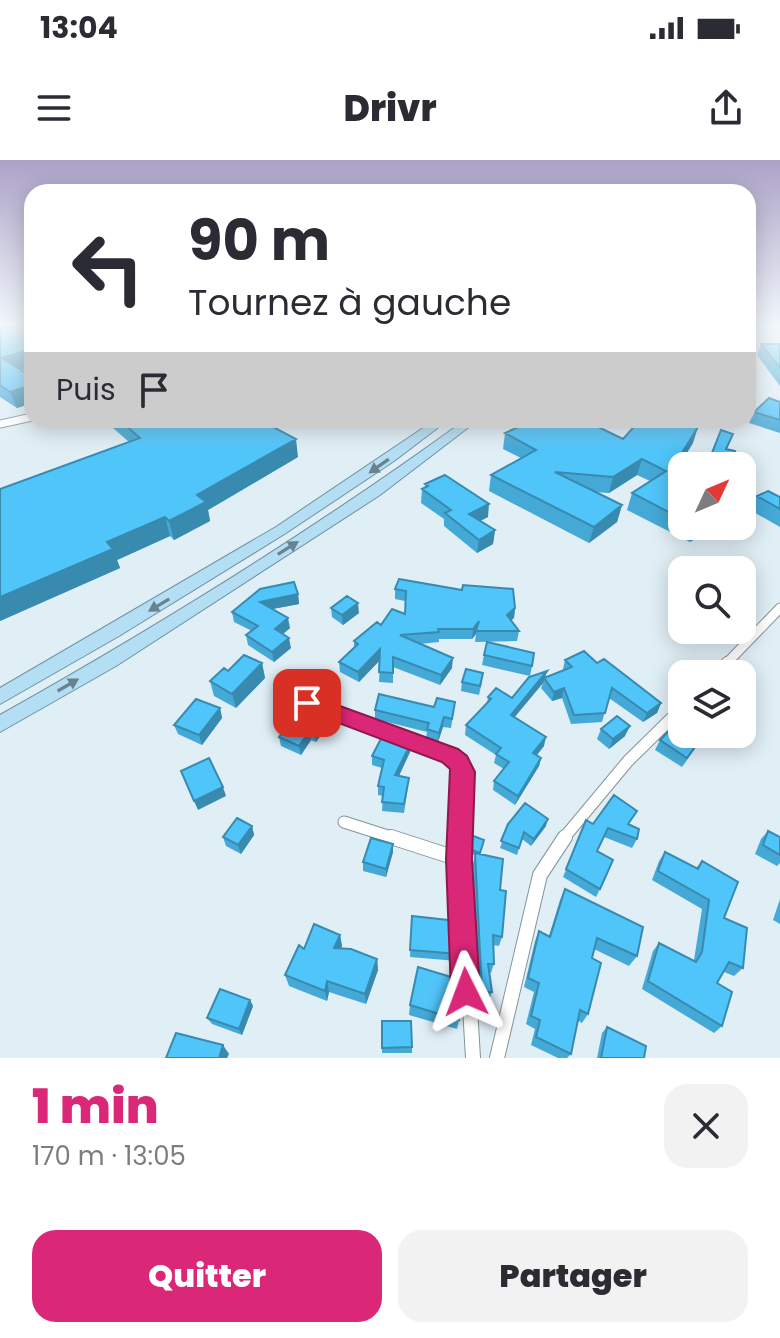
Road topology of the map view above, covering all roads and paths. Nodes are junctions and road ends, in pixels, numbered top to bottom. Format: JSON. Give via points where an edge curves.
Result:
{"nodes":[{"id":1,"x":24,"y":419,"type":"edge"},
{"id":2,"x":0,"y":424,"type":"edge"},
{"id":3,"x":431,"y":428,"type":"edge"},
{"id":4,"x":461,"y":428,"type":"edge"},
{"id":5,"x":780,"y":608,"type":"edge"},
{"id":6,"x":730,"y":660,"type":"edge"},
{"id":7,"x":0,"y":697,"type":"edge"},
{"id":8,"x":307,"y":703,"type":"edge"},
{"id":9,"x":668,"y":722,"type":"edge"},
{"id":10,"x":0,"y":724,"type":"edge"},
{"id":11,"x":344,"y":822,"type":"dead end"},
{"id":12,"x":459,"y":859,"type":"junction"},
{"id":13,"x":473,"y":1058,"type":"edge"},
{"id":14,"x":497,"y":1058,"type":"edge"}],
"edges":[{"from":1,"to":2,"type":"street"},
{"from":3,"to":7,"type":"highway","one_way":true,"via":[[189,586]]},
{"from":10,"to":4,"type":"highway","one_way":true,"via":[[110,661],[375,492]]},
{"from":5,"to":6,"type":"street"},
{"from":8,"to":12,"type":"street","via":[[459,763]]},
{"from":9,"to":14,"type":"street","via":[[574,823],[540,875]]},
{"from":11,"to":12,"type":"street"},
{"from":12,"to":13,"type":"street"}]}
